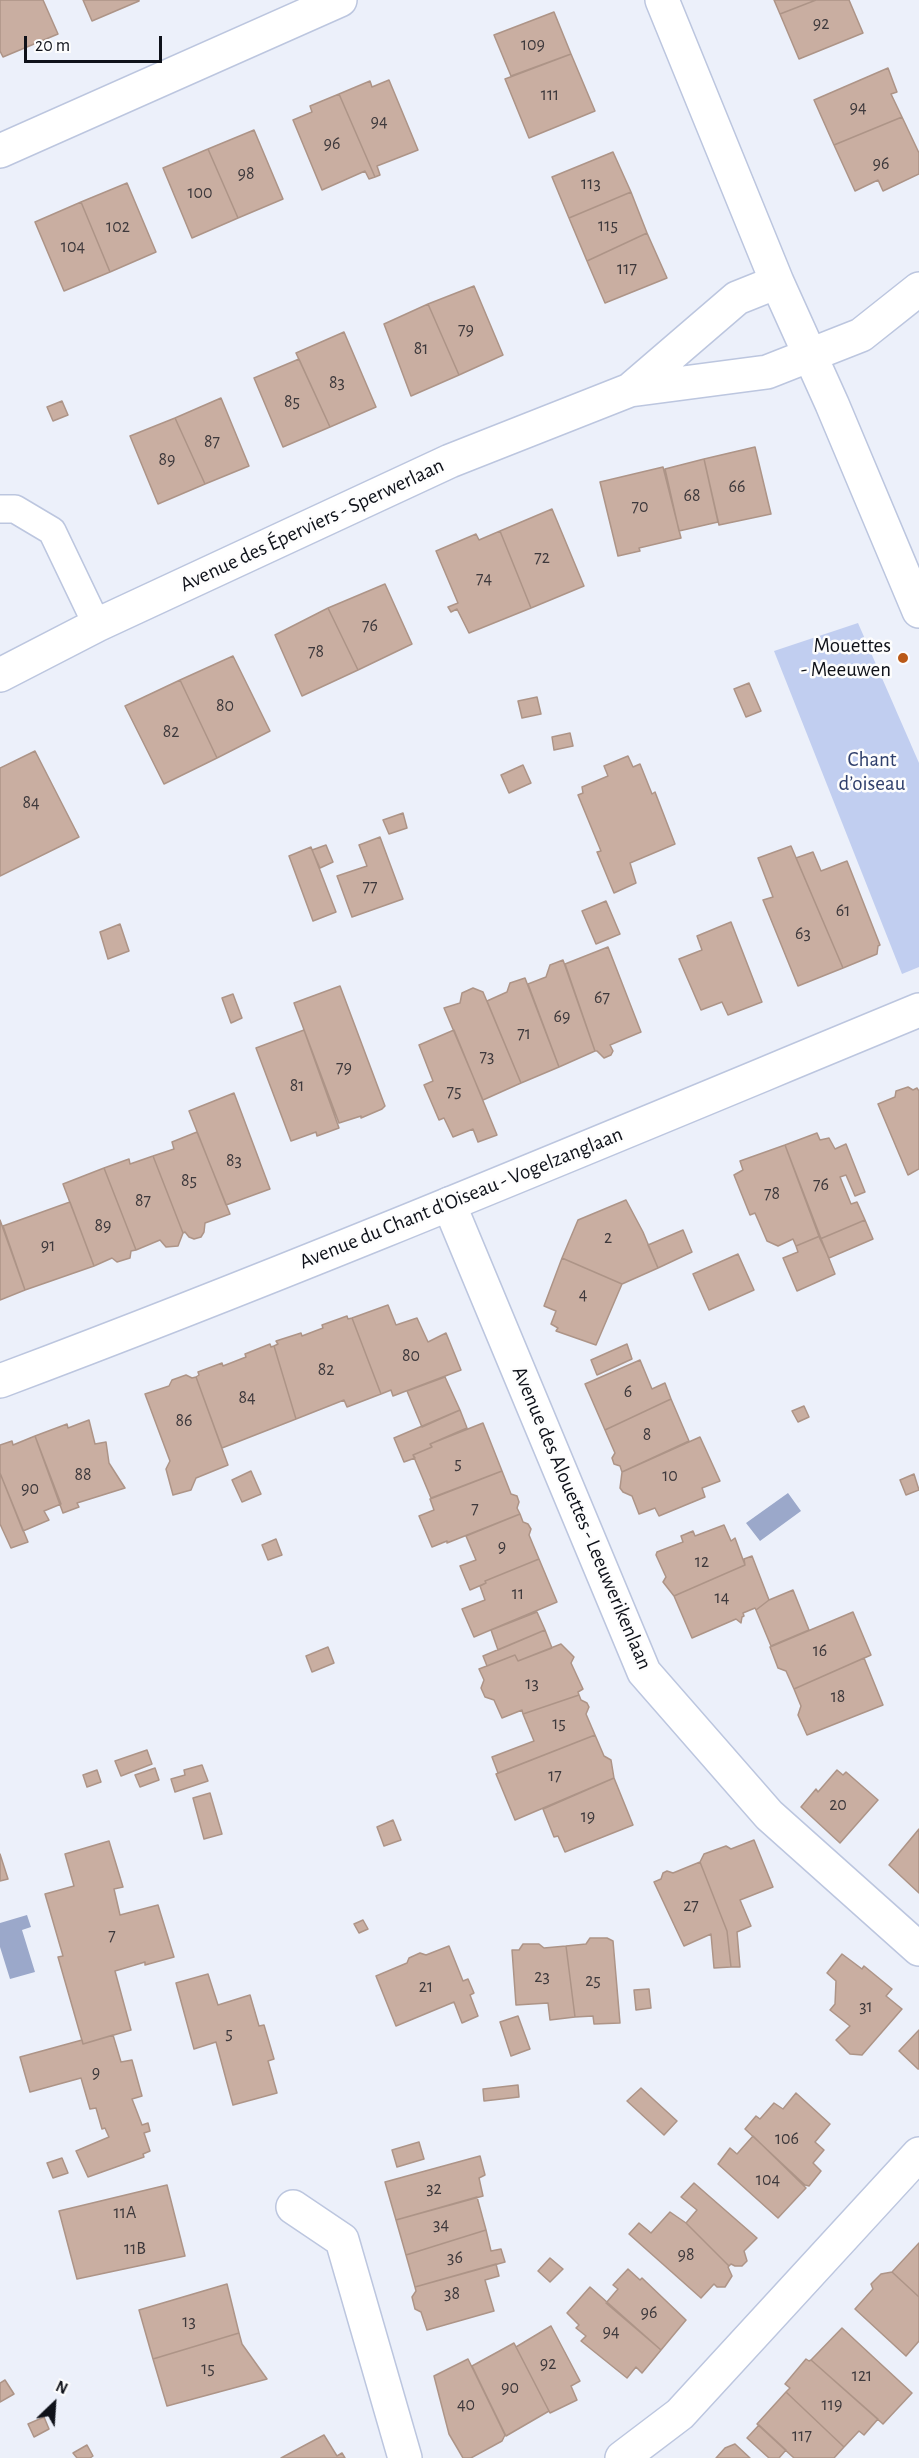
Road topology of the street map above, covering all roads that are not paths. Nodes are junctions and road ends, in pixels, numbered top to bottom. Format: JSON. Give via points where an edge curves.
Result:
{"nodes":[{"id":1,"x":340,"y":0,"type":"edge"},
{"id":2,"x":662,"y":0,"type":"edge"},
{"id":3,"x":0,"y":151,"type":"edge"},
{"id":4,"x":777,"y":282,"type":"junction"},
{"id":5,"x":919,"y":290,"type":"edge"},
{"id":6,"x":809,"y":356,"type":"junction"},
{"id":7,"x":630,"y":390,"type":"junction"},
{"id":8,"x":0,"y":509,"type":"edge"},
{"id":9,"x":919,"y":611,"type":"edge"},
{"id":10,"x":97,"y":625,"type":"junction"},
{"id":11,"x":0,"y":675,"type":"edge"},
{"id":12,"x":919,"y":1010,"type":"edge"},
{"id":13,"x":448,"y":1204,"type":"junction"},
{"id":14,"x":0,"y":1381,"type":"edge"},
{"id":15,"x":919,"y":1950,"type":"edge"},
{"id":16,"x":919,"y":2154,"type":"edge"},
{"id":17,"x":293,"y":2207,"type":"dead end"},
{"id":18,"x":405,"y":2458,"type":"edge"},
{"id":19,"x":622,"y":2458,"type":"edge"}],
"edges":[{"from":1,"to":3,"type":"street"},
{"from":2,"to":4,"type":"street"},
{"from":4,"to":6,"type":"street"},
{"from":4,"to":7,"type":"street","name":"Avenue des Éperviers - Sperwerlaan","via":[[737,298]]},
{"from":5,"to":6,"type":"street","name":"Avenue des Éperviers - Sperwerlaan","via":[[861,335]]},
{"from":6,"to":7,"type":"street","name":"Avenue des Éperviers - Sperwerlaan","via":[[767,372]]},
{"from":6,"to":9,"type":"street"},
{"from":7,"to":10,"type":"street","name":"Avenue des Éperviers - Sperwerlaan","via":[[450,461]]},
{"from":8,"to":10,"type":"lane","via":[[15,509],[52,531]]},
{"from":10,"to":11,"type":"street","name":"Avenue des Éperviers - Sperwerlaan"},
{"from":12,"to":13,"type":"street","name":"Avenue du Chant d'Oiseau - Vogelzanglaan"},
{"from":13,"to":14,"type":"street","name":"Avenue du Chant d'Oiseau - Vogelzanglaan"},
{"from":13,"to":15,"type":"street","name":"Avenue des Alouettes - Leeuwerikenlaan","via":[[644,1672],[769,1815]]},
{"from":16,"to":19,"type":"street","via":[[680,2414]]},
{"from":17,"to":18,"type":"street","via":[[342,2240]]}]}
